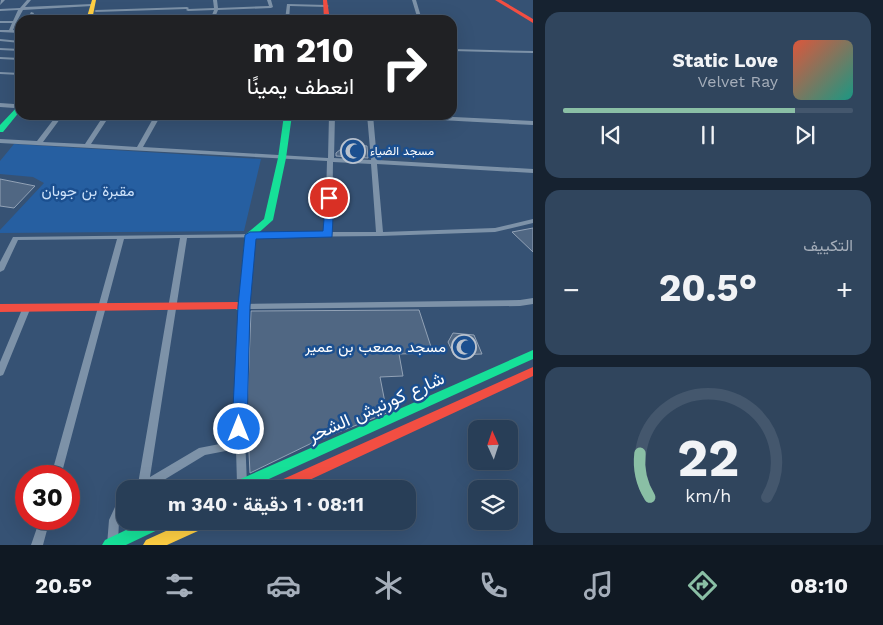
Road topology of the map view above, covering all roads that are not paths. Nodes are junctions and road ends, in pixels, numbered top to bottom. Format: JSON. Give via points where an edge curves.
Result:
{"nodes":[{"id":1,"x":2,"y":0,"type":"edge"},
{"id":2,"x":29,"y":0,"type":"edge"},
{"id":3,"x":187,"y":0,"type":"edge"},
{"id":4,"x":215,"y":0,"type":"edge"},
{"id":5,"x":241,"y":0,"type":"edge"},
{"id":6,"x":269,"y":0,"type":"edge"},
{"id":7,"x":290,"y":0,"type":"edge"},
{"id":8,"x":414,"y":0,"type":"edge"},
{"id":9,"x":503,"y":0,"type":"edge"},
{"id":10,"x":328,"y":2,"type":"edge"},
{"id":11,"x":288,"y":5,"type":"junction"},
{"id":12,"x":0,"y":6,"type":"edge"},
{"id":13,"x":24,"y":7,"type":"junction"},
{"id":14,"x":244,"y":8,"type":"junction"},
{"id":15,"x":188,"y":9,"type":"junction"},
{"id":16,"x":216,"y":9,"type":"junction"},
{"id":17,"x":93,"y":12,"type":"edge"},
{"id":18,"x":32,"y":13,"type":"joint"},
{"id":19,"x":0,"y":14,"type":"edge"},
{"id":20,"x":18,"y":14,"type":"junction"},
{"id":21,"x":116,"y":15,"type":"edge"},
{"id":22,"x":187,"y":15,"type":"edge"},
{"id":23,"x":214,"y":15,"type":"edge"},
{"id":24,"x":287,"y":15,"type":"edge"},
{"id":25,"x":327,"y":15,"type":"edge"},
{"id":26,"x":332,"y":15,"type":"edge"},
{"id":27,"x":418,"y":15,"type":"edge"},
{"id":28,"x":533,"y":16,"type":"edge"},
{"id":29,"x":533,"y":21,"type":"edge"},
{"id":30,"x":0,"y":22,"type":"edge"},
{"id":31,"x":15,"y":23,"type":"edge"},
{"id":32,"x":15,"y":23,"type":"edge"},
{"id":33,"x":15,"y":24,"type":"edge"},
{"id":34,"x":0,"y":26,"type":"edge"},
{"id":35,"x":0,"y":31,"type":"edge"},
{"id":36,"x":10,"y":32,"type":"junction"},
{"id":37,"x":15,"y":32,"type":"edge"},
{"id":38,"x":0,"y":40,"type":"edge"},
{"id":39,"x":15,"y":42,"type":"edge"},
{"id":40,"x":0,"y":49,"type":"edge"},
{"id":41,"x":457,"y":49,"type":"edge"},
{"id":42,"x":15,"y":50,"type":"edge"},
{"id":43,"x":533,"y":51,"type":"edge"},
{"id":44,"x":0,"y":58,"type":"edge"},
{"id":45,"x":15,"y":59,"type":"edge"},
{"id":46,"x":0,"y":73,"type":"edge"},
{"id":47,"x":15,"y":74,"type":"edge"},
{"id":48,"x":15,"y":104,"type":"edge"},
{"id":49,"x":0,"y":105,"type":"edge"},
{"id":50,"x":15,"y":107,"type":"edge"},
{"id":51,"x":15,"y":108,"type":"edge"},
{"id":52,"x":457,"y":118,"type":"edge"},
{"id":53,"x":56,"y":120,"type":"edge"},
{"id":54,"x":104,"y":120,"type":"edge"},
{"id":55,"x":155,"y":120,"type":"edge"},
{"id":56,"x":287,"y":120,"type":"edge"},
{"id":57,"x":332,"y":120,"type":"edge"},
{"id":58,"x":370,"y":120,"type":"edge"},
{"id":59,"x":446,"y":120,"type":"edge"},
{"id":60,"x":0,"y":122,"type":"edge"},
{"id":61,"x":533,"y":123,"type":"edge"},
{"id":62,"x":447,"y":125,"type":"dead end"},
{"id":63,"x":0,"y":130,"type":"edge"},
{"id":64,"x":0,"y":141,"type":"edge"},
{"id":65,"x":39,"y":143,"type":"junction"},
{"id":66,"x":87,"y":146,"type":"junction"},
{"id":67,"x":140,"y":149,"type":"junction"},
{"id":68,"x":282,"y":158,"type":"junction"},
{"id":69,"x":330,"y":160,"type":"junction"},
{"id":70,"x":374,"y":163,"type":"junction"},
{"id":71,"x":533,"y":171,"type":"edge"},
{"id":72,"x":533,"y":221,"type":"edge"},
{"id":73,"x":380,"y":234,"type":"junction"},
{"id":74,"x":250,"y":235,"type":"junction"},
{"id":75,"x":328,"y":235,"type":"junction"},
{"id":76,"x":184,"y":236,"type":"junction"},
{"id":77,"x":121,"y":237,"type":"junction"},
{"id":78,"x":0,"y":270,"type":"edge"},
{"id":79,"x":533,"y":301,"type":"edge"},
{"id":80,"x":244,"y":306,"type":"junction"},
{"id":81,"x":27,"y":307,"type":"junction"},
{"id":82,"x":102,"y":307,"type":"junction"},
{"id":83,"x":173,"y":307,"type":"junction"},
{"id":84,"x":0,"y":308,"type":"edge"},
{"id":85,"x":533,"y":354,"type":"edge"},
{"id":86,"x":533,"y":371,"type":"edge"},
{"id":87,"x":0,"y":373,"type":"edge"},
{"id":88,"x":404,"y":412,"type":"junction"},
{"id":89,"x":415,"y":426,"type":"junction"},
{"id":90,"x":240,"y":444,"type":"junction"},
{"id":91,"x":59,"y":465,"type":"edge"},
{"id":92,"x":142,"y":480,"type":"edge"},
{"id":93,"x":155,"y":480,"type":"edge"},
{"id":94,"x":237,"y":480,"type":"edge"},
{"id":95,"x":251,"y":480,"type":"edge"},
{"id":96,"x":296,"y":480,"type":"edge"},
{"id":97,"x":116,"y":516,"type":"edge"},
{"id":98,"x":42,"y":530,"type":"edge"},
{"id":99,"x":142,"y":530,"type":"edge"},
{"id":100,"x":184,"y":530,"type":"edge"},
{"id":101,"x":111,"y":544,"type":"edge"},
{"id":102,"x":38,"y":545,"type":"edge"},
{"id":103,"x":151,"y":545,"type":"edge"}],
"edges":[{"from":1,"to":12,"type":"street"},
{"from":2,"to":13,"type":"street"},
{"from":3,"to":15,"type":"street"},
{"from":4,"to":16,"type":"street"},
{"from":5,"to":14,"type":"street"},
{"from":6,"to":14,"type":"street","via":[[271,7]]},
{"from":7,"to":11,"type":"street"},
{"from":8,"to":27,"type":"street"},
{"from":9,"to":28,"type":"street"},
{"from":9,"to":29,"type":"street"},
{"from":10,"to":11,"type":"street"},
{"from":10,"to":25,"type":"street"},
{"from":10,"to":26,"type":"street"},
{"from":11,"to":24,"type":"street"},
{"from":12,"to":13,"type":"street"},
{"from":13,"to":17,"type":"street"},
{"from":13,"to":20,"type":"street"},
{"from":14,"to":16,"type":"street"},
{"from":15,"to":16,"type":"street"},
{"from":15,"to":17,"type":"street"},
{"from":15,"to":22,"type":"street"},
{"from":16,"to":23,"type":"street"},
{"from":17,"to":18,"type":"street"},
{"from":17,"to":21,"type":"street"},
{"from":18,"to":20,"type":"street"},
{"from":19,"to":20,"type":"street"},
{"from":30,"to":31,"type":"street"},
{"from":32,"to":34,"type":"street"},
{"from":33,"to":36,"type":"street"},
{"from":35,"to":36,"type":"street"},
{"from":36,"to":37,"type":"street"},
{"from":38,"to":39,"type":"street"},
{"from":40,"to":42,"type":"street"},
{"from":41,"to":43,"type":"street"},
{"from":44,"to":45,"type":"street"},
{"from":46,"to":47,"type":"street"},
{"from":48,"to":49,"type":"street"},
{"from":50,"to":60,"type":"street"},
{"from":51,"to":63,"type":"street"},
{"from":52,"to":61,"type":"street"},
{"from":53,"to":65,"type":"street"},
{"from":54,"to":66,"type":"street"},
{"from":55,"to":67,"type":"street"},
{"from":56,"to":68,"type":"street"},
{"from":57,"to":69,"type":"street"},
{"from":58,"to":70,"type":"street"},
{"from":59,"to":62,"type":"street"},
{"from":64,"to":65,"type":"street"},
{"from":65,"to":66,"type":"street"},
{"from":66,"to":67,"type":"street"},
{"from":67,"to":68,"type":"street"},
{"from":68,"to":69,"type":"street"},
{"from":68,"to":74,"type":"street","via":[[268,220]]},
{"from":69,"to":70,"type":"street"},
{"from":69,"to":75,"type":"street"},
{"from":70,"to":71,"type":"street"},
{"from":70,"to":73,"type":"street"},
{"from":72,"to":73,"type":"street","via":[[496,230]]},
{"from":73,"to":75,"type":"street"},
{"from":74,"to":75,"type":"street"},
{"from":74,"to":76,"type":"street"},
{"from":74,"to":80,"type":"street"},
{"from":76,"to":77,"type":"street"},
{"from":76,"to":83,"type":"street"},
{"from":77,"to":78,"type":"street","via":[[15,238]]},
{"from":77,"to":82,"type":"street"},
{"from":79,"to":80,"type":"street"},
{"from":80,"to":83,"type":"street"},
{"from":80,"to":90,"type":"street"},
{"from":81,"to":82,"type":"street"},
{"from":81,"to":84,"type":"street"},
{"from":81,"to":87,"type":"street"},
{"from":82,"to":83,"type":"street"},
{"from":82,"to":91,"type":"street"},
{"from":83,"to":92,"type":"street"},
{"from":85,"to":88,"type":"street","name":"شارع كورنيش الشحر"},
{"from":86,"to":89,"type":"street","name":"شارع كورنيش الشحر"},
{"from":88,"to":89,"type":"street"},
{"from":88,"to":95,"type":"street","name":"شارع كورنيش الشحر"},
{"from":89,"to":96,"type":"street","name":"شارع كورنيش الشحر"},
{"from":90,"to":93,"type":"street","via":[[203,452]]},
{"from":90,"to":94,"type":"street"},
{"from":97,"to":101,"type":"street"},
{"from":98,"to":102,"type":"street"},
{"from":99,"to":101,"type":"street"},
{"from":100,"to":103,"type":"street"}]}
